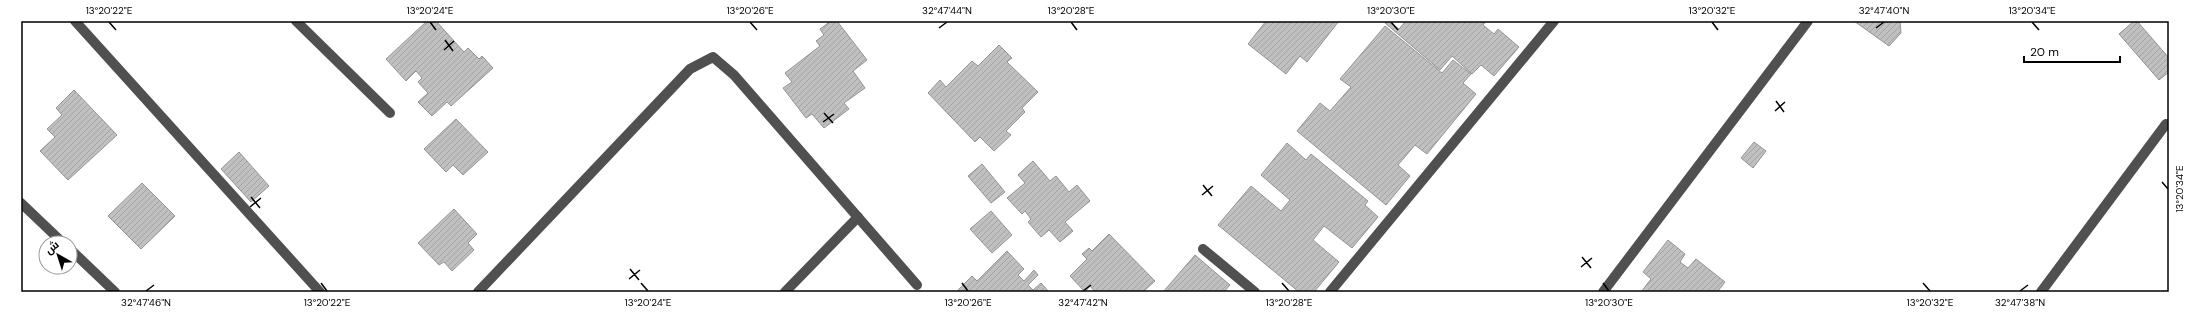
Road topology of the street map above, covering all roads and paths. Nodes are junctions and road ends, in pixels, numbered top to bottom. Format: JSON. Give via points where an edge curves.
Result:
{"nodes":[{"id":1,"x":75,"y":21,"type":"edge"},
{"id":2,"x":296,"y":21,"type":"edge"},
{"id":3,"x":1554,"y":21,"type":"edge"},
{"id":4,"x":1808,"y":21,"type":"edge"},
{"id":5,"x":390,"y":113,"type":"dead end"},
{"id":6,"x":2166,"y":124,"type":"dead end"},
{"id":7,"x":21,"y":203,"type":"edge"},
{"id":8,"x":858,"y":218,"type":"junction"},
{"id":9,"x":55,"y":235,"type":"edge"},
{"id":10,"x":1203,"y":249,"type":"dead end"},
{"id":11,"x":78,"y":257,"type":"edge"},
{"id":12,"x":916,"y":285,"type":"dead end"},
{"id":13,"x":115,"y":292,"type":"edge"},
{"id":14,"x":320,"y":292,"type":"edge"},
{"id":15,"x":478,"y":292,"type":"edge"},
{"id":16,"x":785,"y":292,"type":"edge"},
{"id":17,"x":1255,"y":292,"type":"edge"},
{"id":18,"x":1330,"y":292,"type":"edge"},
{"id":19,"x":1603,"y":292,"type":"edge"},
{"id":20,"x":2042,"y":292,"type":"edge"}],
"edges":[{"from":1,"to":14,"type":"street"},
{"from":2,"to":5,"type":"street"},
{"from":3,"to":18,"type":"street"},
{"from":4,"to":19,"type":"street"},
{"from":6,"to":20,"type":"street"},
{"from":7,"to":9,"type":"street"},
{"from":8,"to":12,"type":"street"},
{"from":8,"to":15,"type":"street","via":[[734,75],[713,57],[690,69]]},
{"from":8,"to":16,"type":"street"},
{"from":10,"to":17,"type":"street"},
{"from":11,"to":13,"type":"street"}]}
